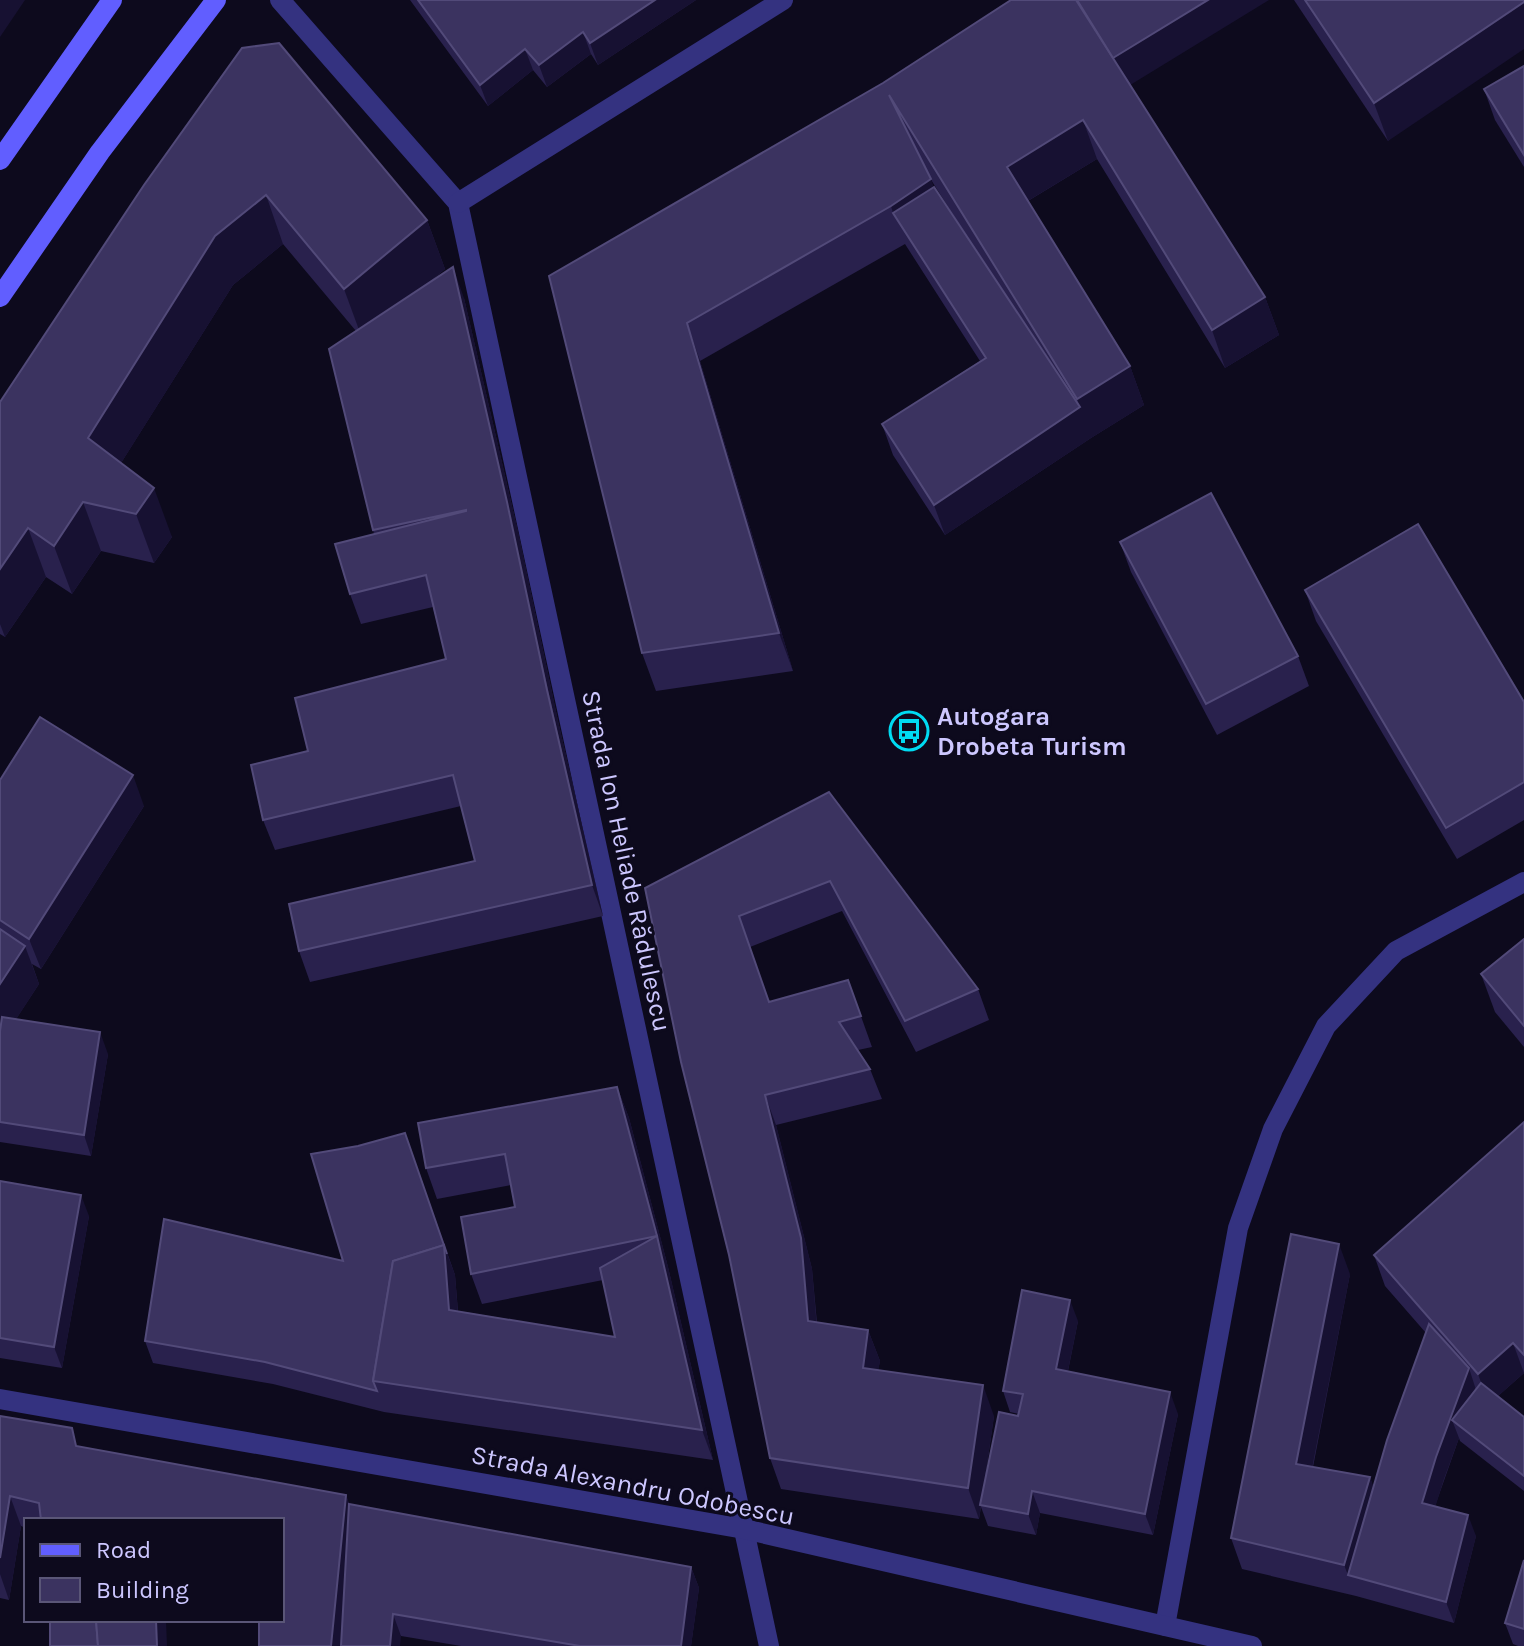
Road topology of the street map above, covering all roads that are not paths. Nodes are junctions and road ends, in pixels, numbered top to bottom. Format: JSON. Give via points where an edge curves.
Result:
{"nodes":[{"id":1,"x":112,"y":0,"type":"edge"},
{"id":2,"x":216,"y":0,"type":"edge"},
{"id":3,"x":280,"y":0,"type":"edge"},
{"id":4,"x":783,"y":0,"type":"edge"},
{"id":5,"x":0,"y":160,"type":"edge"},
{"id":6,"x":458,"y":203,"type":"junction"},
{"id":7,"x":0,"y":297,"type":"edge"},
{"id":8,"x":1524,"y":882,"type":"edge"},
{"id":9,"x":0,"y":1399,"type":"edge"},
{"id":10,"x":744,"y":1529,"type":"junction"},
{"id":11,"x":1165,"y":1626,"type":"junction"},
{"id":12,"x":769,"y":1646,"type":"edge"},
{"id":13,"x":1252,"y":1646,"type":"edge"}],
"edges":[{"from":1,"to":5,"type":"main road"},
{"from":2,"to":7,"type":"main road","via":[[100,152]]},
{"from":3,"to":6,"type":"street"},
{"from":4,"to":6,"type":"street"},
{"from":6,"to":10,"type":"street","name":"Strada Ion Heliade Rădulescu"},
{"from":8,"to":11,"type":"street","via":[[1396,951],[1326,1026],[1273,1129],[1238,1228]]},
{"from":9,"to":10,"type":"street","name":"Strada Alexandru Odobescu"},
{"from":10,"to":11,"type":"street","name":"Strada Alexandru Odobescu"},
{"from":10,"to":12,"type":"street","name":"Strada Ion Heliade Rădulescu"},
{"from":11,"to":13,"type":"street","name":"Strada Alexandru Odobescu"}]}
